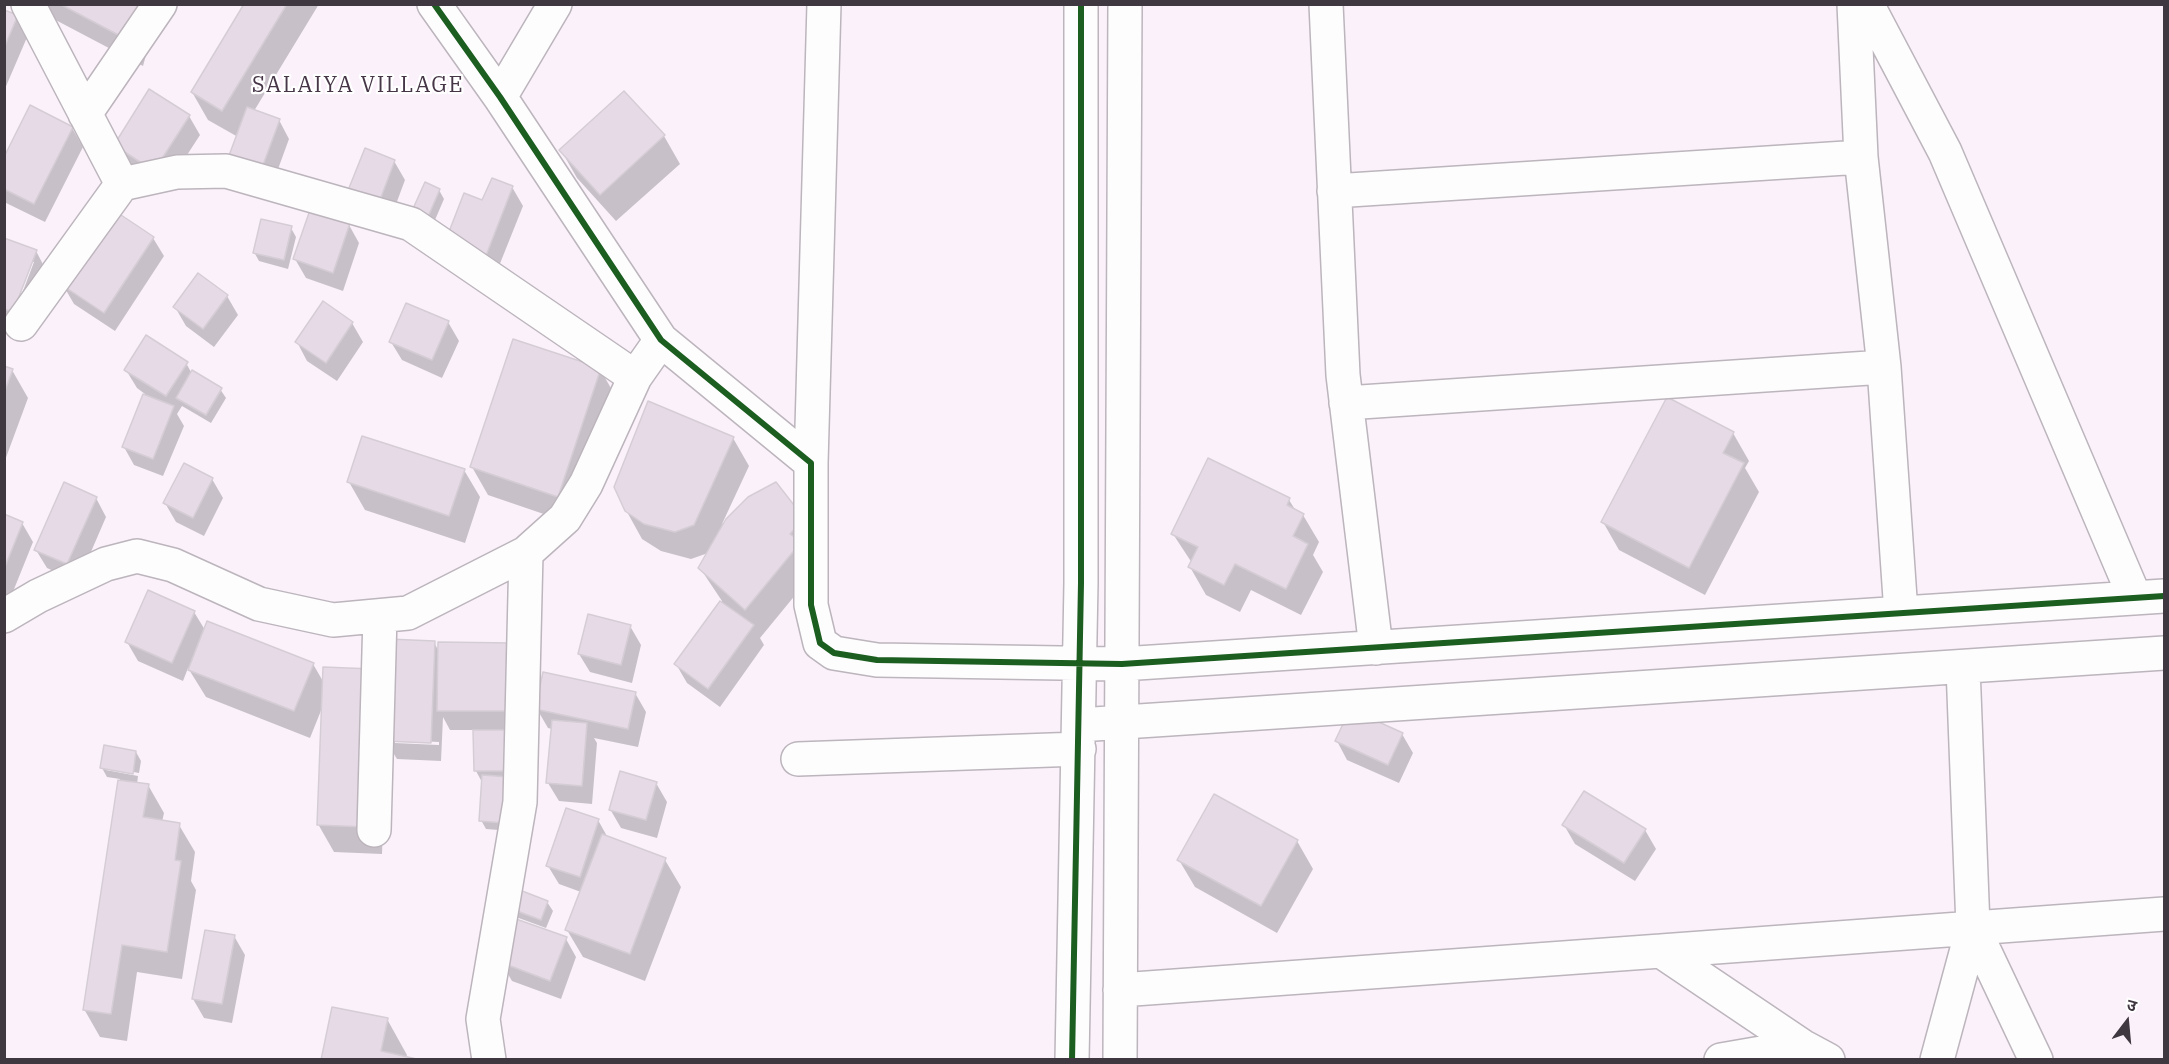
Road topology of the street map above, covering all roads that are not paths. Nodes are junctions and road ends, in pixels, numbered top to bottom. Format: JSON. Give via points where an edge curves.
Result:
{"nodes":[{"id":1,"x":28,"y":4,"type":"edge"},
{"id":2,"x":160,"y":4,"type":"edge"},
{"id":3,"x":434,"y":4,"type":"edge"},
{"id":4,"x":555,"y":4,"type":"edge"},
{"id":5,"x":824,"y":4,"type":"edge"},
{"id":6,"x":1080,"y":4,"type":"edge"},
{"id":7,"x":1125,"y":4,"type":"edge"},
{"id":8,"x":1326,"y":4,"type":"edge"},
{"id":9,"x":1854,"y":4,"type":"edge"},
{"id":10,"x":1867,"y":4,"type":"edge"},
{"id":11,"x":500,"y":96,"type":"junction"},
{"id":12,"x":85,"y":114,"type":"junction"},
{"id":13,"x":1861,"y":157,"type":"junction"},
{"id":14,"x":122,"y":184,"type":"junction"},
{"id":15,"x":1335,"y":191,"type":"junction"},
{"id":16,"x":21,"y":324,"type":"dead end"},
{"id":17,"x":661,"y":340,"type":"junction"},
{"id":18,"x":1884,"y":367,"type":"junction"},
{"id":19,"x":635,"y":377,"type":"junction"},
{"id":20,"x":1346,"y":403,"type":"junction"},
{"id":21,"x":811,"y":463,"type":"junction"},
{"id":22,"x":526,"y":553,"type":"junction"},
{"id":23,"x":2150,"y":597,"type":"edge"},
{"id":24,"x":1901,"y":613,"type":"junction"},
{"id":25,"x":4,"y":616,"type":"edge"},
{"id":26,"x":380,"y":616,"type":"junction"},
{"id":27,"x":1376,"y":648,"type":"junction"},
{"id":28,"x":2164,"y":653,"type":"edge"},
{"id":29,"x":1080,"y":663,"type":"junction"},
{"id":30,"x":1122,"y":664,"type":"junction"},
{"id":31,"x":1963,"y":667,"type":"junction"},
{"id":32,"x":1122,"y":723,"type":"junction"},
{"id":33,"x":1079,"y":737,"type":"junction"},
{"id":34,"x":798,"y":759,"type":"dead end"},
{"id":35,"x":374,"y":830,"type":"dead end"},
{"id":36,"x":2164,"y":914,"type":"edge"},
{"id":37,"x":1973,"y":927,"type":"junction"},
{"id":38,"x":1661,"y":951,"type":"junction"},
{"id":39,"x":1120,"y":990,"type":"junction"},
{"id":40,"x":1815,"y":1052,"type":"edge"},
{"id":41,"x":1766,"y":1055,"type":"edge"},
{"id":42,"x":489,"y":1059,"type":"edge"},
{"id":43,"x":1072,"y":1059,"type":"edge"},
{"id":44,"x":1120,"y":1059,"type":"edge"},
{"id":45,"x":1721,"y":1059,"type":"edge"},
{"id":46,"x":1937,"y":1059,"type":"edge"},
{"id":47,"x":2036,"y":1059,"type":"edge"}],
"edges":[{"from":1,"to":12,"type":"street"},
{"from":2,"to":12,"type":"street"},
{"from":3,"to":11,"type":"street"},
{"from":4,"to":11,"type":"street"},
{"from":5,"to":21,"type":"street"},
{"from":6,"to":29,"type":"street"},
{"from":7,"to":30,"type":"street"},
{"from":8,"to":15,"type":"street"},
{"from":9,"to":13,"type":"street"},
{"from":10,"to":23,"type":"street","via":[[1945,152]]},
{"from":11,"to":17,"type":"street"},
{"from":12,"to":14,"type":"street"},
{"from":13,"to":15,"type":"street"},
{"from":13,"to":18,"type":"street"},
{"from":14,"to":16,"type":"street"},
{"from":14,"to":19,"type":"street","via":[[177,172],[226,171],[411,224]]},
{"from":15,"to":20,"type":"street"},
{"from":17,"to":19,"type":"street"},
{"from":17,"to":21,"type":"street"},
{"from":18,"to":20,"type":"street"},
{"from":18,"to":24,"type":"street"},
{"from":19,"to":22,"type":"street","via":[[586,484],[565,518]]},
{"from":20,"to":27,"type":"street"},
{"from":21,"to":29,"type":"street","via":[[811,605],[820,643],[834,653],[877,660]]},
{"from":22,"to":26,"type":"street","via":[[408,614]]},
{"from":22,"to":42,"type":"street","via":[[520,802],[483,1019]]},
{"from":23,"to":24,"type":"street"},
{"from":24,"to":27,"type":"street"},
{"from":25,"to":26,"type":"street","via":[[106,564],[137,556],[173,565],[259,604],[333,620]]},
{"from":26,"to":35,"type":"street"},
{"from":27,"to":30,"type":"street"},
{"from":28,"to":31,"type":"street"},
{"from":29,"to":30,"type":"street"},
{"from":29,"to":33,"type":"street"},
{"from":30,"to":32,"type":"street"},
{"from":31,"to":32,"type":"street"},
{"from":31,"to":37,"type":"street"},
{"from":32,"to":33,"type":"street"},
{"from":32,"to":39,"type":"street"},
{"from":33,"to":34,"type":"street"},
{"from":33,"to":43,"type":"street"},
{"from":36,"to":37,"type":"street"},
{"from":37,"to":38,"type":"street"},
{"from":37,"to":46,"type":"street"},
{"from":37,"to":47,"type":"street"},
{"from":38,"to":39,"type":"street"},
{"from":38,"to":40,"type":"street"},
{"from":39,"to":44,"type":"street"},
{"from":40,"to":41,"type":"street"},
{"from":41,"to":45,"type":"street"}]}
